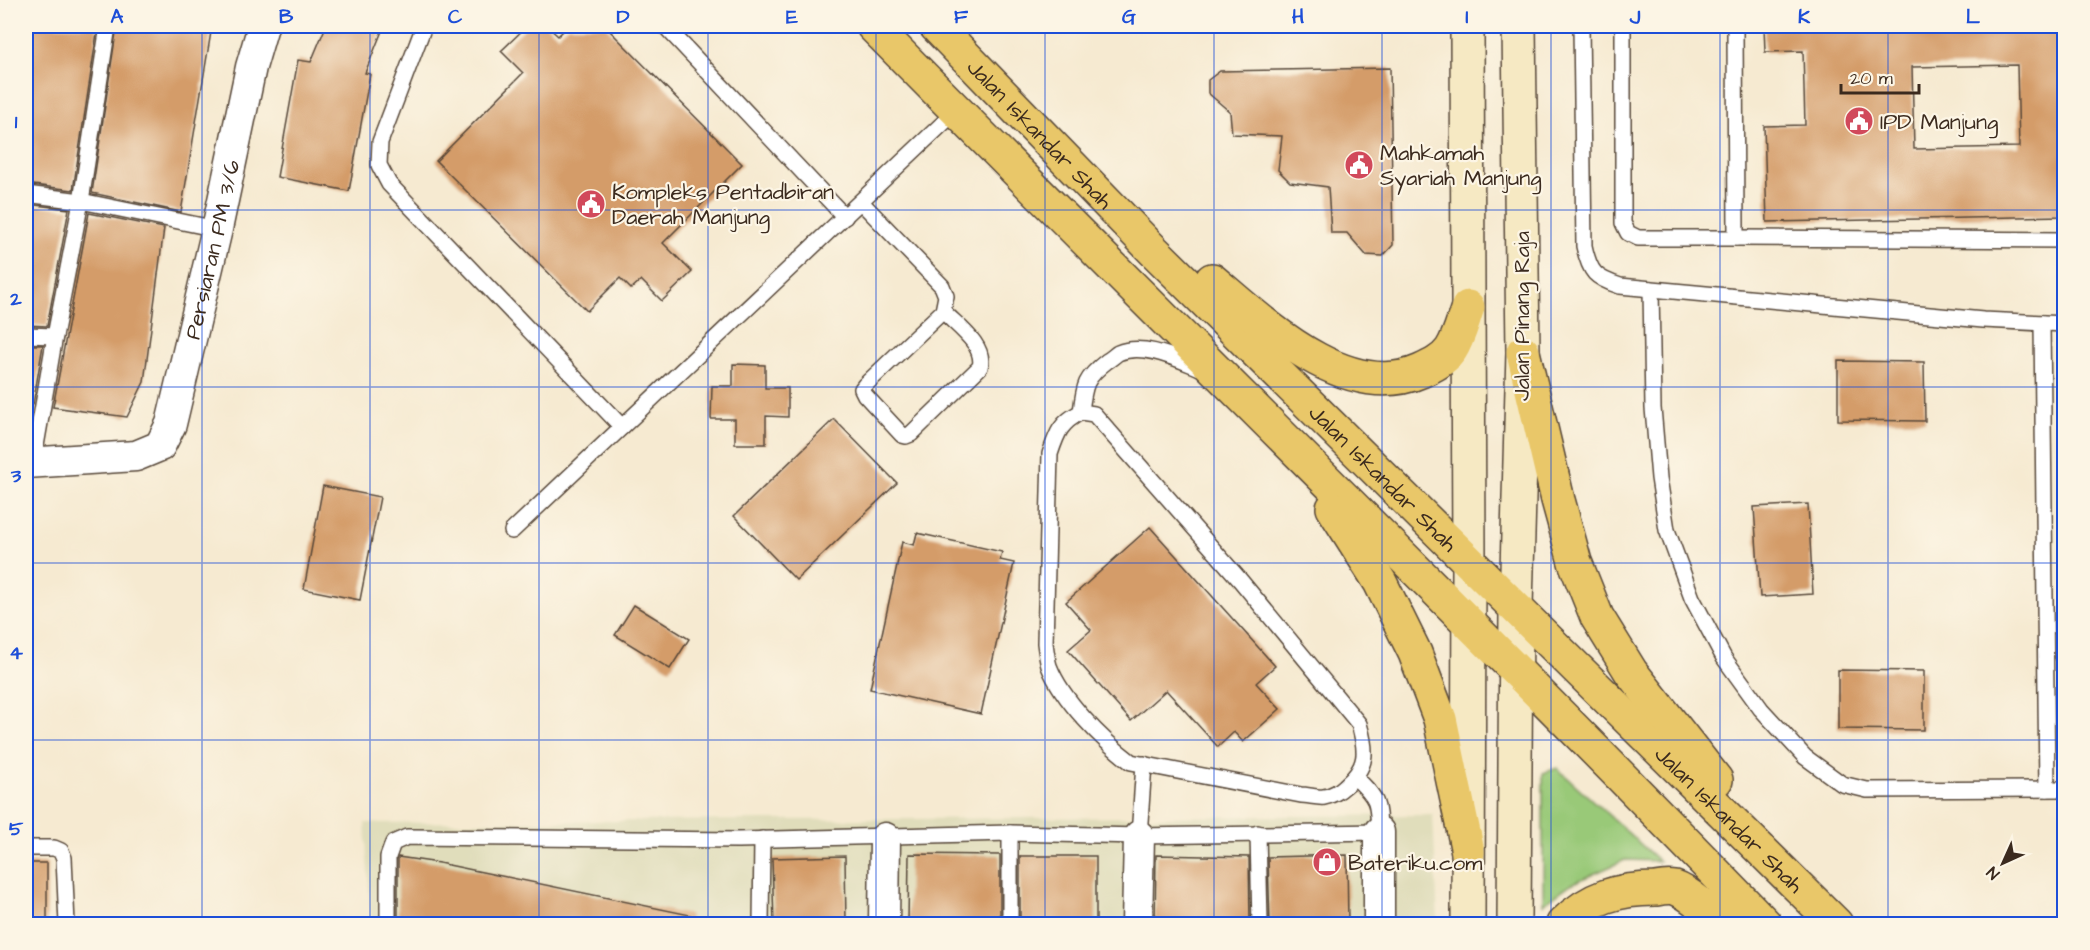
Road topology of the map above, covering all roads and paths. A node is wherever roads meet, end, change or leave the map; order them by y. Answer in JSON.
{"nodes":[{"id":1,"x":108,"y":26,"type":"edge"},
{"id":2,"x":263,"y":26,"type":"edge"},
{"id":3,"x":424,"y":26,"type":"edge"},
{"id":4,"x":665,"y":26,"type":"edge"},
{"id":5,"x":873,"y":26,"type":"edge"},
{"id":6,"x":936,"y":26,"type":"edge"},
{"id":7,"x":1467,"y":26,"type":"edge"},
{"id":8,"x":1519,"y":26,"type":"edge"},
{"id":9,"x":1581,"y":26,"type":"edge"},
{"id":10,"x":1623,"y":26,"type":"edge"},
{"id":11,"x":1735,"y":26,"type":"edge"},
{"id":12,"x":957,"y":110,"type":"junction"},
{"id":13,"x":1032,"y":124,"type":"junction"},
{"id":14,"x":26,"y":194,"type":"edge"},
{"id":15,"x":81,"y":201,"type":"junction"},
{"id":16,"x":861,"y":201,"type":"junction"},
{"id":17,"x":845,"y":217,"type":"junction"},
{"id":18,"x":217,"y":229,"type":"junction"},
{"id":19,"x":1736,"y":238,"type":"junction"},
{"id":20,"x":2064,"y":240,"type":"edge"},
{"id":21,"x":1651,"y":289,"type":"junction"},
{"id":22,"x":1468,"y":307,"type":"junction"},
{"id":23,"x":943,"y":311,"type":"junction"},
{"id":24,"x":2042,"y":323,"type":"junction"},
{"id":25,"x":2064,"y":324,"type":"edge"},
{"id":26,"x":26,"y":335,"type":"edge"},
{"id":27,"x":55,"y":336,"type":"junction"},
{"id":28,"x":1523,"y":352,"type":"junction"},
{"id":29,"x":1220,"y":375,"type":"junction"},
{"id":30,"x":1081,"y":412,"type":"junction"},
{"id":31,"x":622,"y":427,"type":"junction"},
{"id":32,"x":1287,"y":443,"type":"junction"},
{"id":33,"x":29,"y":463,"type":"edge"},
{"id":34,"x":512,"y":531,"type":"dead end"},
{"id":35,"x":1469,"y":562,"type":"junction"},
{"id":36,"x":1516,"y":607,"type":"junction"},
{"id":37,"x":1468,"y":624,"type":"junction"},
{"id":38,"x":1516,"y":672,"type":"junction"},
{"id":39,"x":1144,"y":764,"type":"junction"},
{"id":40,"x":1356,"y":778,"type":"junction"},
{"id":41,"x":2047,"y":789,"type":"junction"},
{"id":42,"x":2064,"y":789,"type":"edge"},
{"id":43,"x":1379,"y":832,"type":"junction"},
{"id":44,"x":1010,"y":833,"type":"junction"},
{"id":45,"x":1258,"y":833,"type":"junction"},
{"id":46,"x":1139,"y":836,"type":"junction"},
{"id":47,"x":885,"y":838,"type":"junction"},
{"id":48,"x":762,"y":839,"type":"junction"},
{"id":49,"x":26,"y":848,"type":"edge"},
{"id":50,"x":1468,"y":852,"type":"junction"},
{"id":51,"x":1805,"y":892,"type":"junction"},
{"id":52,"x":67,"y":924,"type":"edge"},
{"id":53,"x":388,"y":924,"type":"edge"},
{"id":54,"x":761,"y":924,"type":"edge"},
{"id":55,"x":884,"y":924,"type":"edge"},
{"id":56,"x":1010,"y":924,"type":"edge"},
{"id":57,"x":1137,"y":924,"type":"edge"},
{"id":58,"x":1260,"y":924,"type":"edge"},
{"id":59,"x":1379,"y":924,"type":"edge"},
{"id":60,"x":1468,"y":924,"type":"edge"},
{"id":61,"x":1514,"y":924,"type":"edge"},
{"id":62,"x":1563,"y":924,"type":"edge"},
{"id":63,"x":1723,"y":924,"type":"edge"},
{"id":64,"x":1766,"y":924,"type":"edge"},
{"id":65,"x":1836,"y":924,"type":"edge"}],
"edges":[{"from":1,"to":15,"type":"lane"},
{"from":2,"to":18,"type":"street","name":"Persiaran PM 3/6"},
{"from":3,"to":31,"type":"lane"},
{"from":4,"to":17,"type":"lane"},
{"from":5,"to":12,"type":"main road","name":"Jalan Iskandar Shah"},
{"from":6,"to":13,"type":"main road","name":"Jalan Iskandar Shah"},
{"from":7,"to":22,"type":"main road"},
{"from":8,"to":28,"type":"main road","name":"Jalan Pinang Raja"},
{"from":9,"to":21,"type":"lane"},
{"from":10,"to":19,"type":"lane"},
{"from":11,"to":19,"type":"lane"},
{"from":12,"to":16,"type":"lane"},
{"from":12,"to":29,"type":"main road","name":"Jalan Iskandar Shah"},
{"from":13,"to":22,"type":"main road"},
{"from":13,"to":35,"type":"main road","name":"Jalan Iskandar Shah"},
{"from":14,"to":15,"type":"lane"},
{"from":15,"to":18,"type":"lane"},
{"from":15,"to":27,"type":"lane"},
{"from":16,"to":17,"type":"lane"},
{"from":16,"to":23,"type":"lane"},
{"from":17,"to":31,"type":"lane"},
{"from":18,"to":33,"type":"street","name":"Persiaran PM 3/6"},
{"from":19,"to":20,"type":"lane"},
{"from":21,"to":24,"type":"lane"},
{"from":21,"to":41,"type":"lane"},
{"from":22,"to":35,"type":"main road"},
{"from":23,"to":23,"type":"lane"},
{"from":24,"to":25,"type":"lane"},
{"from":24,"to":41,"type":"lane"},
{"from":26,"to":27,"type":"lane"},
{"from":27,"to":33,"type":"lane"},
{"from":28,"to":36,"type":"main road","name":"Jalan Pinang Raja"},
{"from":28,"to":51,"type":"main road"},
{"from":29,"to":30,"type":"lane"},
{"from":29,"to":32,"type":"main road","name":"Jalan Iskandar Shah"},
{"from":30,"to":39,"type":"lane"},
{"from":30,"to":40,"type":"lane"},
{"from":31,"to":34,"type":"lane"},
{"from":32,"to":37,"type":"main road","name":"Jalan Iskandar Shah"},
{"from":32,"to":50,"type":"main road"},
{"from":35,"to":36,"type":"main road","name":"Jalan Iskandar Shah"},
{"from":35,"to":37,"type":"main road"},
{"from":36,"to":38,"type":"main road","name":"Jalan Pinang Raja"},
{"from":36,"to":51,"type":"main road","name":"Jalan Iskandar Shah"},
{"from":37,"to":38,"type":"main road","name":"Jalan Iskandar Shah"},
{"from":37,"to":50,"type":"main road"},
{"from":38,"to":61,"type":"main road","name":"Jalan Pinang Raja"},
{"from":38,"to":64,"type":"main road","name":"Jalan Iskandar Shah"},
{"from":39,"to":40,"type":"lane"},
{"from":39,"to":46,"type":"lane"},
{"from":40,"to":43,"type":"lane"},
{"from":41,"to":42,"type":"lane"},
{"from":43,"to":45,"type":"lane"},
{"from":43,"to":59,"type":"street"},
{"from":44,"to":46,"type":"lane"},
{"from":44,"to":47,"type":"lane"},
{"from":44,"to":56,"type":"lane"},
{"from":45,"to":46,"type":"lane"},
{"from":45,"to":58,"type":"lane"},
{"from":46,"to":57,"type":"street"},
{"from":47,"to":48,"type":"lane"},
{"from":47,"to":55,"type":"street"},
{"from":48,"to":53,"type":"lane"},
{"from":48,"to":54,"type":"lane"},
{"from":49,"to":52,"type":"lane"},
{"from":50,"to":60,"type":"main road"},
{"from":51,"to":65,"type":"main road","name":"Jalan Iskandar Shah"},
{"from":62,"to":63,"type":"main road"}]}
